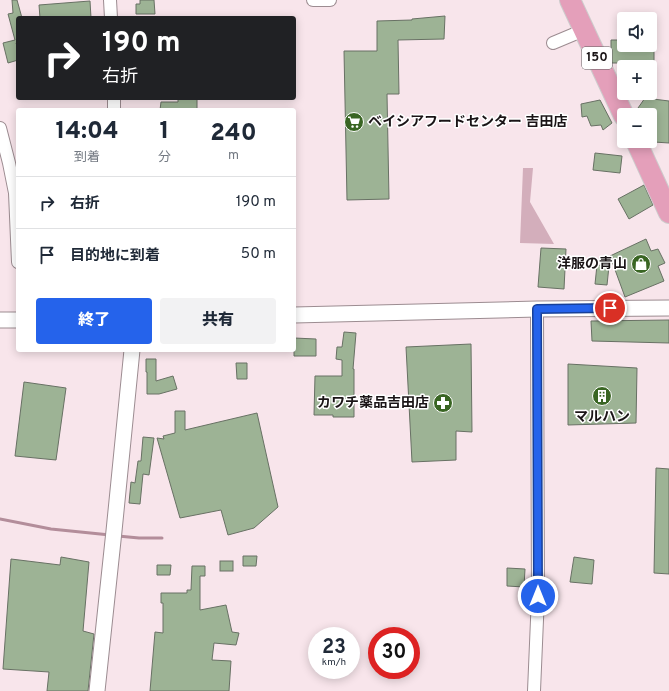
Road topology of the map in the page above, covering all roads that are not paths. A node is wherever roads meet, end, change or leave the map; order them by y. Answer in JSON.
{"nodes":[{"id":1,"x":110,"y":0,"type":"edge"},
{"id":2,"x":313,"y":0,"type":"edge"},
{"id":3,"x":330,"y":0,"type":"edge"},
{"id":4,"x":570,"y":0,"type":"edge"},
{"id":5,"x":111,"y":16,"type":"edge"},
{"id":6,"x":584,"y":30,"type":"junction"},
{"id":7,"x":553,"y":43,"type":"dead end"},
{"id":8,"x":620,"y":108,"type":"edge"},
{"id":9,"x":0,"y":128,"type":"edge"},
{"id":10,"x":639,"y":148,"type":"edge"},
{"id":11,"x":669,"y":213,"type":"edge"},
{"id":12,"x":16,"y":216,"type":"edge"},
{"id":13,"x":669,"y":308,"type":"edge"},
{"id":14,"x":537,"y":309,"type":"junction"},
{"id":15,"x":296,"y":315,"type":"edge"},
{"id":16,"x":0,"y":320,"type":"edge"},
{"id":17,"x":16,"y":320,"type":"edge"},
{"id":18,"x":132,"y":352,"type":"edge"},
{"id":19,"x":97,"y":691,"type":"edge"},
{"id":20,"x":534,"y":691,"type":"edge"}],
"edges":[{"from":1,"to":5,"type":"street"},
{"from":2,"to":3,"type":"street"},
{"from":4,"to":6,"type":"highway","number":"150"},
{"from":6,"to":7,"type":"street"},
{"from":6,"to":8,"type":"highway","number":"150"},
{"from":9,"to":12,"type":"street"},
{"from":10,"to":11,"type":"highway"},
{"from":13,"to":14,"type":"street"},
{"from":14,"to":15,"type":"street"},
{"from":14,"to":20,"type":"street"},
{"from":16,"to":17,"type":"street"},
{"from":18,"to":19,"type":"street"}]}
